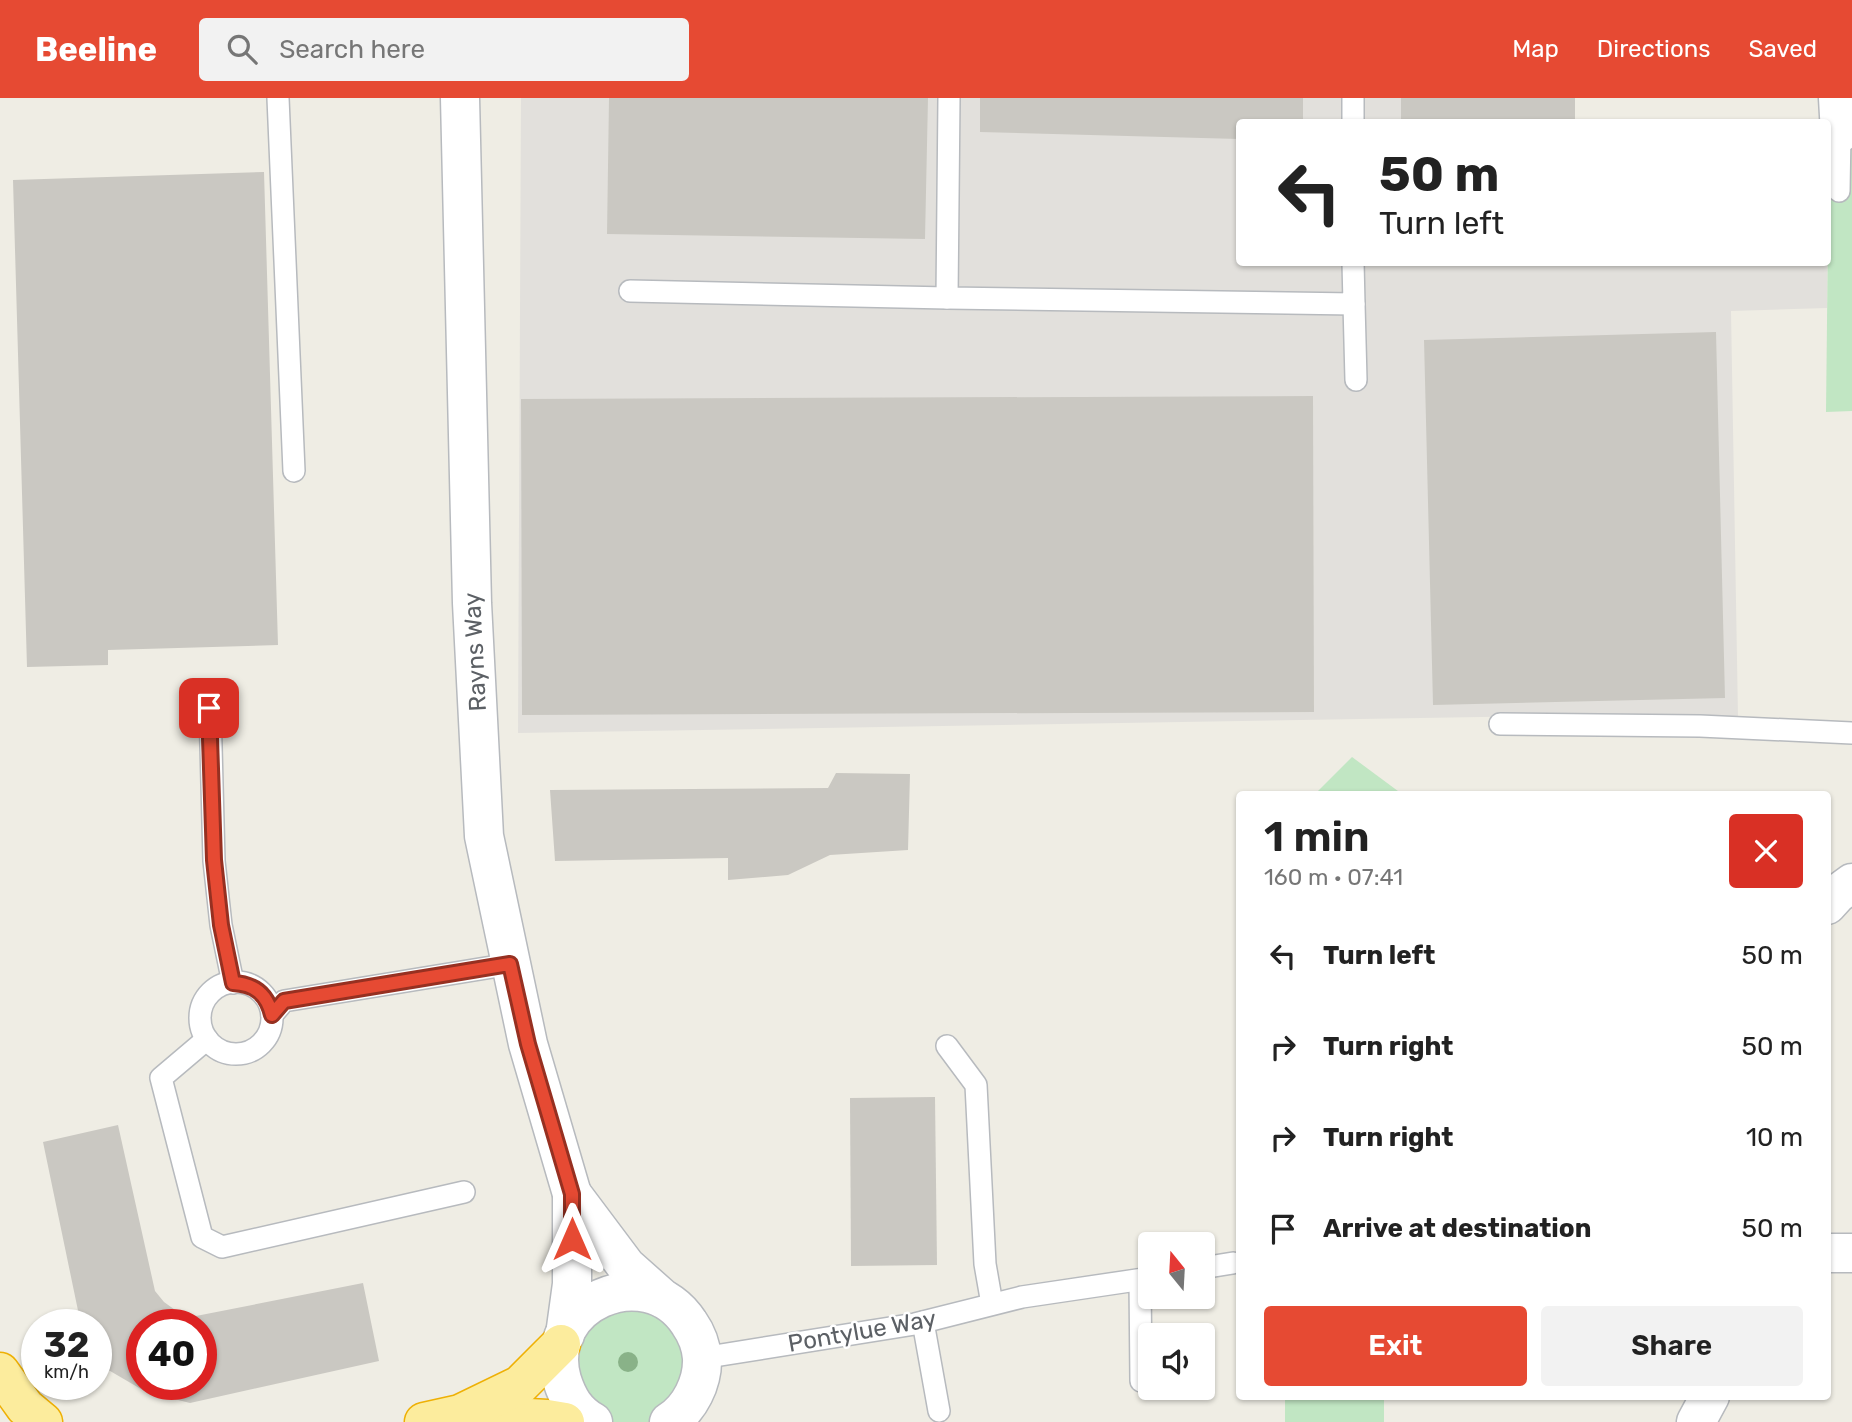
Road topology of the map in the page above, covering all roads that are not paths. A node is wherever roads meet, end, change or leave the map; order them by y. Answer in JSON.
{"nodes":[{"id":1,"x":278,"y":98,"type":"edge"},
{"id":2,"x":460,"y":98,"type":"edge"},
{"id":3,"x":949,"y":98,"type":"edge"},
{"id":4,"x":1353,"y":98,"type":"edge"},
{"id":5,"x":1839,"y":116,"type":"edge"},
{"id":6,"x":1353,"y":119,"type":"edge"},
{"id":7,"x":1839,"y":191,"type":"dead end"},
{"id":8,"x":1353,"y":266,"type":"edge"},
{"id":9,"x":630,"y":290,"type":"dead end"},
{"id":10,"x":947,"y":298,"type":"junction"},
{"id":11,"x":1354,"y":304,"type":"junction"},
{"id":12,"x":1356,"y":380,"type":"dead end"},
{"id":13,"x":294,"y":471,"type":"dead end"},
{"id":14,"x":209,"y":708,"type":"dead end"},
{"id":15,"x":1500,"y":724,"type":"dead end"},
{"id":16,"x":1852,"y":733,"type":"edge"},
{"id":17,"x":1852,"y":883,"type":"edge"},
{"id":18,"x":1831,"y":901,"type":"edge"},
{"id":19,"x":510,"y":964,"type":"junction"},
{"id":20,"x":233,"y":983,"type":"junction"},
{"id":21,"x":272,"y":1015,"type":"junction"},
{"id":22,"x":207,"y":1039,"type":"junction"},
{"id":23,"x":947,"y":1046,"type":"dead end"},
{"id":24,"x":464,"y":1192,"type":"dead end"},
{"id":25,"x":572,"y":1194,"type":"junction"},
{"id":26,"x":1831,"y":1253,"type":"edge"},
{"id":27,"x":1852,"y":1253,"type":"edge"},
{"id":28,"x":1233,"y":1263,"type":"dead end"},
{"id":29,"x":1215,"y":1266,"type":"edge"},
{"id":30,"x":1138,"y":1280,"type":"edge"},
{"id":31,"x":662,"y":1298,"type":"junction"},
{"id":32,"x":992,"y":1304,"type":"junction"},
{"id":33,"x":923,"y":1322,"type":"junction"},
{"id":34,"x":563,"y":1339,"type":"junction"},
{"id":35,"x":702,"y":1358,"type":"junction"},
{"id":36,"x":0,"y":1373,"type":"edge"},
{"id":37,"x":1708,"y":1400,"type":"edge"},
{"id":38,"x":939,"y":1411,"type":"dead end"},
{"id":39,"x":442,"y":1418,"type":"edge"},
{"id":40,"x":43,"y":1422,"type":"edge"},
{"id":41,"x":565,"y":1422,"type":"edge"},
{"id":42,"x":593,"y":1422,"type":"edge"},
{"id":43,"x":669,"y":1422,"type":"edge"},
{"id":44,"x":1696,"y":1422,"type":"edge"}],
"edges":[{"from":1,"to":13,"type":"lane"},
{"from":2,"to":19,"type":"street","name":"Rayns Way"},
{"from":3,"to":10,"type":"lane"},
{"from":4,"to":6,"type":"lane"},
{"from":5,"to":7,"type":"lane"},
{"from":8,"to":11,"type":"lane"},
{"from":9,"to":10,"type":"lane"},
{"from":10,"to":11,"type":"lane"},
{"from":11,"to":12,"type":"lane"},
{"from":14,"to":20,"type":"lane"},
{"from":15,"to":16,"type":"lane"},
{"from":17,"to":18,"type":"street"},
{"from":19,"to":21,"type":"lane"},
{"from":19,"to":25,"type":"street","name":"Rayns Way"},
{"from":20,"to":21,"type":"lane"},
{"from":20,"to":22,"type":"lane"},
{"from":21,"to":22,"type":"lane"},
{"from":22,"to":24,"type":"lane"},
{"from":23,"to":32,"type":"lane"},
{"from":25,"to":31,"type":"street","name":"Rayns Way"},
{"from":25,"to":34,"type":"street","name":"Rayns Way"},
{"from":26,"to":27,"type":"street"},
{"from":28,"to":29,"type":"lane"},
{"from":30,"to":32,"type":"lane","name":"Pontylue Way"},
{"from":31,"to":34,"type":"street"},
{"from":31,"to":35,"type":"street","name":"Rayns Way"},
{"from":32,"to":33,"type":"lane","name":"Pontylue Way"},
{"from":33,"to":35,"type":"lane","name":"Pontylue Way"},
{"from":33,"to":38,"type":"lane"},
{"from":34,"to":39,"type":"highway"},
{"from":34,"to":42,"type":"street","name":"Rayns Way"},
{"from":35,"to":43,"type":"street"},
{"from":36,"to":40,"type":"highway"},
{"from":37,"to":44,"type":"street"},
{"from":39,"to":41,"type":"highway"}]}
